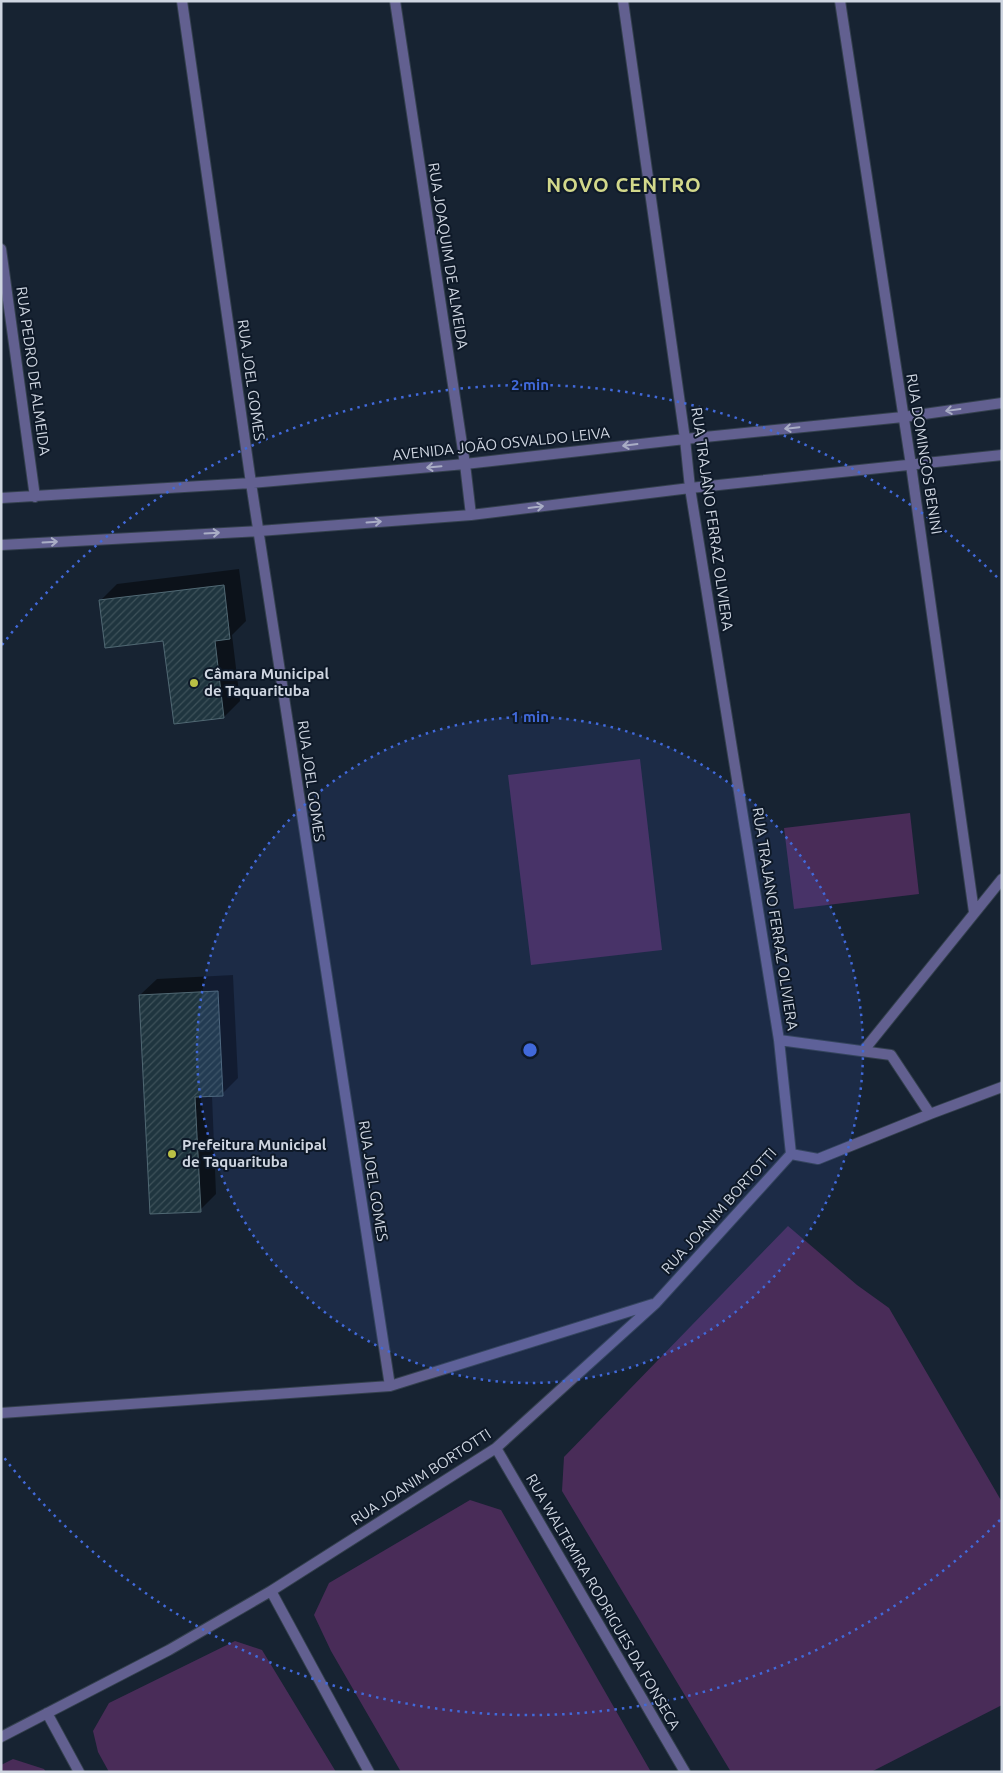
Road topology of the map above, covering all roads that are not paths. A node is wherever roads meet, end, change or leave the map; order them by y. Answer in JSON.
{"nodes":[{"id":1,"x":182,"y":1,"type":"edge"},
{"id":2,"x":395,"y":1,"type":"edge"},
{"id":3,"x":623,"y":1,"type":"edge"},
{"id":4,"x":840,"y":1,"type":"edge"},
{"id":5,"x":1,"y":250,"type":"edge"},
{"id":6,"x":1002,"y":403,"type":"edge"},
{"id":7,"x":903,"y":417,"type":"junction"},
{"id":8,"x":685,"y":439,"type":"junction"},
{"id":9,"x":1002,"y":454,"type":"edge"},
{"id":10,"x":465,"y":464,"type":"junction"},
{"id":11,"x":911,"y":465,"type":"junction"},
{"id":12,"x":251,"y":483,"type":"junction"},
{"id":13,"x":690,"y":488,"type":"junction"},
{"id":14,"x":1,"y":498,"type":"edge"},
{"id":15,"x":35,"y":498,"type":"junction"},
{"id":16,"x":471,"y":515,"type":"junction"},
{"id":17,"x":259,"y":531,"type":"junction"},
{"id":18,"x":1,"y":545,"type":"edge"},
{"id":19,"x":1002,"y":879,"type":"edge"},
{"id":20,"x":974,"y":912,"type":"junction"},
{"id":21,"x":779,"y":1040,"type":"junction"},
{"id":22,"x":864,"y":1050,"type":"junction"},
{"id":23,"x":1002,"y":1087,"type":"edge"},
{"id":24,"x":930,"y":1114,"type":"junction"},
{"id":25,"x":791,"y":1154,"type":"junction"},
{"id":26,"x":656,"y":1303,"type":"junction"},
{"id":27,"x":390,"y":1386,"type":"junction"},
{"id":28,"x":1,"y":1412,"type":"edge"},
{"id":29,"x":496,"y":1448,"type":"junction"},
{"id":30,"x":271,"y":1591,"type":"junction"},
{"id":31,"x":48,"y":1713,"type":"junction"},
{"id":32,"x":1,"y":1738,"type":"edge"},
{"id":33,"x":79,"y":1772,"type":"edge"},
{"id":34,"x":369,"y":1772,"type":"edge"},
{"id":35,"x":684,"y":1772,"type":"edge"}],
"edges":[{"from":1,"to":12,"type":"street","name":"RUA JOEL GOMES"},
{"from":2,"to":10,"type":"street","name":"RUA JOAQUIM DE ALMEIDA"},
{"from":3,"to":8,"type":"street","name":"RUA TRAJANO FERRAZ OLIVIERA"},
{"from":4,"to":7,"type":"street","name":"RUA DOMINGOS BENINI"},
{"from":5,"to":15,"type":"street","name":"RUA PEDRO DE ALMEIDA"},
{"from":6,"to":7,"type":"street","name":"AVENIDA JOÃO OSVALDO LEIVA","one_way":true},
{"from":7,"to":8,"type":"street","name":"AVENIDA JOÃO OSVALDO LEIVA","one_way":true},
{"from":7,"to":11,"type":"street","name":"RUA DOMINGOS BENINI"},
{"from":8,"to":10,"type":"street","name":"AVENIDA JOÃO OSVALDO LEIVA","one_way":true},
{"from":8,"to":13,"type":"street","name":"RUA TRAJANO FERRAZ OLIVIERA"},
{"from":9,"to":11,"type":"street"},
{"from":10,"to":12,"type":"street","name":"AVENIDA JOÃO OSVALDO LEIVA","one_way":true},
{"from":10,"to":16,"type":"street","name":"RUA JOAQUIM DE ALMEIDA"},
{"from":11,"to":13,"type":"street"},
{"from":11,"to":20,"type":"street","name":"RUA DOMINGOS BENINI"},
{"from":12,"to":15,"type":"street","name":"AVENIDA JOÃO OSVALDO LEIVA"},
{"from":12,"to":17,"type":"street","name":"RUA JOEL GOMES"},
{"from":16,"to":13,"type":"street","one_way":true},
{"from":13,"to":21,"type":"street","name":"RUA TRAJANO FERRAZ OLIVIERA"},
{"from":14,"to":15,"type":"street","name":"AVENIDA JOÃO OSVALDO LEIVA"},
{"from":17,"to":16,"type":"street","one_way":true},
{"from":18,"to":17,"type":"street","one_way":true},
{"from":17,"to":27,"type":"street","name":"RUA JOEL GOMES"},
{"from":19,"to":20,"type":"street"},
{"from":20,"to":22,"type":"street"},
{"from":21,"to":22,"type":"street"},
{"from":21,"to":25,"type":"street","name":"RUA TRAJANO FERRAZ OLIVIERA"},
{"from":22,"to":24,"type":"street"},
{"from":23,"to":24,"type":"street"},
{"from":24,"to":25,"type":"street"},
{"from":25,"to":26,"type":"street","name":"RUA JOANIM BORTOTTI"},
{"from":26,"to":27,"type":"street"},
{"from":26,"to":29,"type":"street","name":"RUA JOANIM BORTOTTI"},
{"from":27,"to":28,"type":"street"},
{"from":29,"to":30,"type":"street","name":"RUA JOANIM BORTOTTI"},
{"from":29,"to":35,"type":"street","name":"RUA WALTEMIRA RODRIGUES DA FONSECA"},
{"from":30,"to":31,"type":"street","name":"RUA JOANIM BORTOTTI"},
{"from":30,"to":34,"type":"street"},
{"from":31,"to":32,"type":"street","name":"RUA JOANIM BORTOTTI"},
{"from":31,"to":33,"type":"street"}]}
